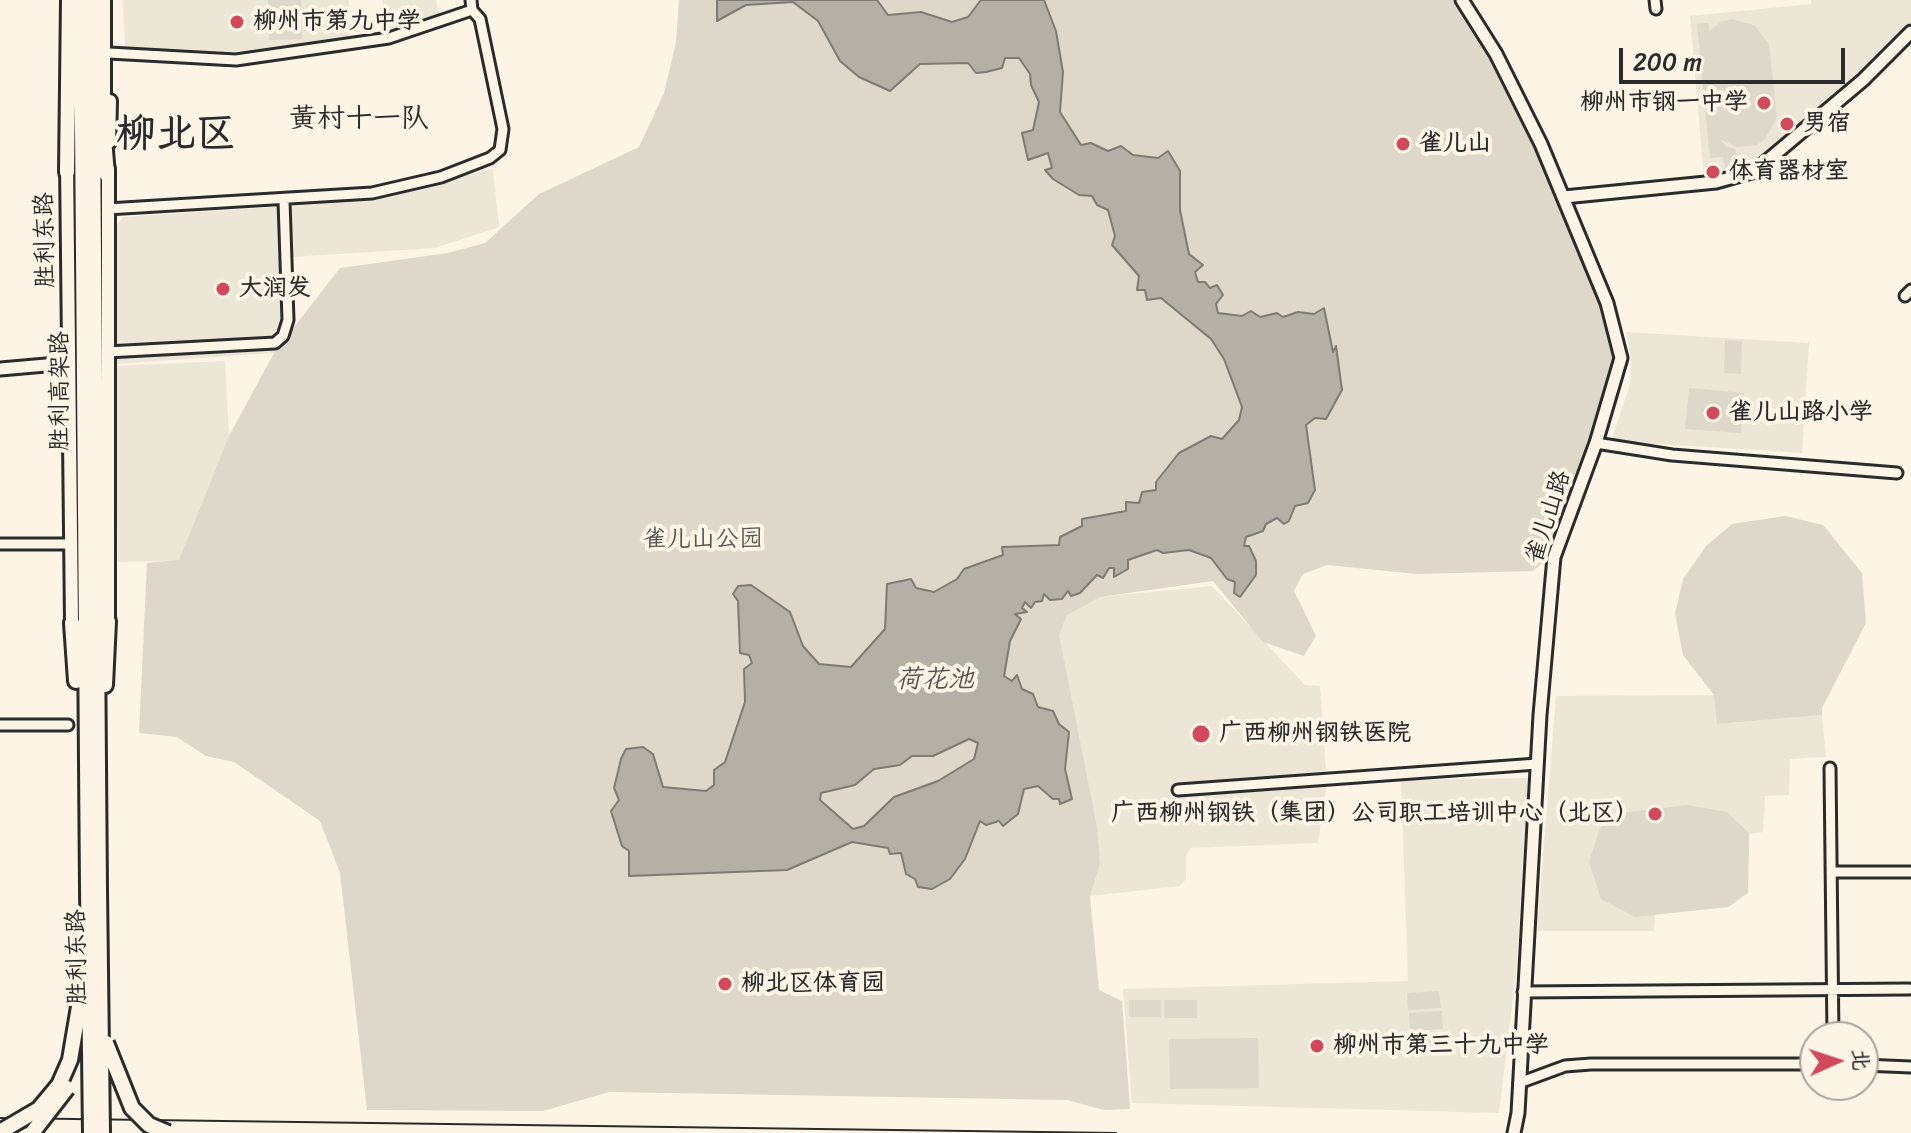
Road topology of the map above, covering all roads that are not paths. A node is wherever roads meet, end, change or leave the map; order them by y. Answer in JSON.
{"nodes":[{"id":1,"x":67,"y":0,"type":"edge"},
{"id":2,"x":81,"y":0,"type":"edge"},
{"id":3,"x":92,"y":0,"type":"edge"},
{"id":4,"x":103,"y":0,"type":"edge"},
{"id":5,"x":109,"y":0,"type":"edge"},
{"id":6,"x":1462,"y":0,"type":"edge"},
{"id":7,"x":472,"y":5,"type":"edge"},
{"id":8,"x":1911,"y":32,"type":"edge"},
{"id":9,"x":109,"y":53,"type":"junction"},
{"id":10,"x":67,"y":172,"type":"junction"},
{"id":11,"x":107,"y":175,"type":"junction"},
{"id":12,"x":1564,"y":197,"type":"junction"},
{"id":13,"x":284,"y":201,"type":"junction"},
{"id":14,"x":107,"y":209,"type":"junction"},
{"id":15,"x":107,"y":352,"type":"junction"},
{"id":16,"x":69,"y":363,"type":"junction"},
{"id":17,"x":0,"y":369,"type":"edge"},
{"id":18,"x":1596,"y":443,"type":"junction"},
{"id":19,"x":1897,"y":473,"type":"dead end"},
{"id":20,"x":0,"y":544,"type":"edge"},
{"id":21,"x":71,"y":544,"type":"junction"},
{"id":22,"x":108,"y":621,"type":"joint"},
{"id":23,"x":72,"y":623,"type":"joint"},
{"id":24,"x":72,"y":723,"type":"junction"},
{"id":25,"x":0,"y":725,"type":"edge"},
{"id":26,"x":1537,"y":764,"type":"junction"},
{"id":27,"x":1830,"y":768,"type":"dead end"},
{"id":28,"x":91,"y":781,"type":"junction"},
{"id":29,"x":1178,"y":790,"type":"dead end"},
{"id":30,"x":1831,"y":872,"type":"junction"},
{"id":31,"x":1911,"y":872,"type":"edge"},
{"id":32,"x":93,"y":889,"type":"junction"},
{"id":33,"x":88,"y":923,"type":"junction"},
{"id":34,"x":84,"y":974,"type":"junction"},
{"id":35,"x":1909,"y":989,"type":"dead end"},
{"id":36,"x":1833,"y":990,"type":"junction"},
{"id":37,"x":1523,"y":992,"type":"junction"},
{"id":38,"x":1833,"y":1021,"type":"edge"},
{"id":39,"x":102,"y":1030,"type":"junction"},
{"id":40,"x":1799,"y":1064,"type":"edge"},
{"id":41,"x":1879,"y":1066,"type":"edge"},
{"id":42,"x":1911,"y":1067,"type":"edge"},
{"id":43,"x":1519,"y":1083,"type":"junction"},
{"id":44,"x":0,"y":1132,"type":"edge"},
{"id":45,"x":32,"y":1133,"type":"edge"},
{"id":46,"x":91,"y":1133,"type":"edge"},
{"id":47,"x":102,"y":1133,"type":"edge"},
{"id":48,"x":168,"y":1133,"type":"edge"},
{"id":49,"x":1514,"y":1133,"type":"edge"}],
"edges":[{"from":1,"to":10,"type":"main road"},
{"from":1,"to":10,"type":"main road","name":"胜利东路"},
{"from":2,"to":28,"type":"main road","name":"胜利高架路"},
{"from":3,"to":28,"type":"main road","name":"胜利高架路"},
{"from":4,"to":11,"type":"main road"},
{"from":5,"to":9,"type":"main road"},
{"from":6,"to":12,"type":"street","name":"雀儿山路"},
{"from":7,"to":9,"type":"street"},
{"from":7,"to":13,"type":"street"},
{"from":8,"to":12,"type":"street"},
{"from":9,"to":11,"type":"main road"},
{"from":10,"to":16,"type":"main road","name":"胜利东路"},
{"from":11,"to":14,"type":"main road"},
{"from":12,"to":18,"type":"street","name":"雀儿山路"},
{"from":13,"to":14,"type":"street"},
{"from":13,"to":15,"type":"street"},
{"from":14,"to":15,"type":"main road"},
{"from":15,"to":22,"type":"main road"},
{"from":16,"to":17,"type":"street"},
{"from":16,"to":21,"type":"main road","name":"胜利东路"},
{"from":18,"to":19,"type":"street"},
{"from":18,"to":26,"type":"street","name":"雀儿山路"},
{"from":20,"to":21,"type":"street"},
{"from":21,"to":23,"type":"main road","name":"胜利东路"},
{"from":22,"to":32,"type":"main road"},
{"from":23,"to":24,"type":"main road"},
{"from":24,"to":25,"type":"street"},
{"from":24,"to":32,"type":"main road"},
{"from":26,"to":29,"type":"street"},
{"from":26,"to":37,"type":"street","name":"雀儿山路"},
{"from":27,"to":30,"type":"street"},
{"from":28,"to":32,"type":"main road","name":"胜利东路"},
{"from":30,"to":31,"type":"street"},
{"from":30,"to":36,"type":"street"},
{"from":32,"to":33,"type":"main road","name":"胜利东路","bridge":true},
{"from":32,"to":39,"type":"main road","name":"胜利东路","bridge":true},
{"from":33,"to":34,"type":"main road","bridge":true},
{"from":33,"to":46,"type":"main road","name":"胜利东路","bridge":true},
{"from":34,"to":44,"type":"main road","bridge":true},
{"from":34,"to":45,"type":"main road","bridge":true},
{"from":35,"to":36,"type":"street"},
{"from":36,"to":37,"type":"street"},
{"from":36,"to":38,"type":"street"},
{"from":37,"to":43,"type":"street","name":"雀儿山路"},
{"from":39,"to":47,"type":"main road","name":"胜利东路","bridge":true},
{"from":39,"to":48,"type":"main road","bridge":true},
{"from":40,"to":43,"type":"street"},
{"from":41,"to":42,"type":"street"},
{"from":43,"to":49,"type":"street","name":"雀儿山路"}]}
